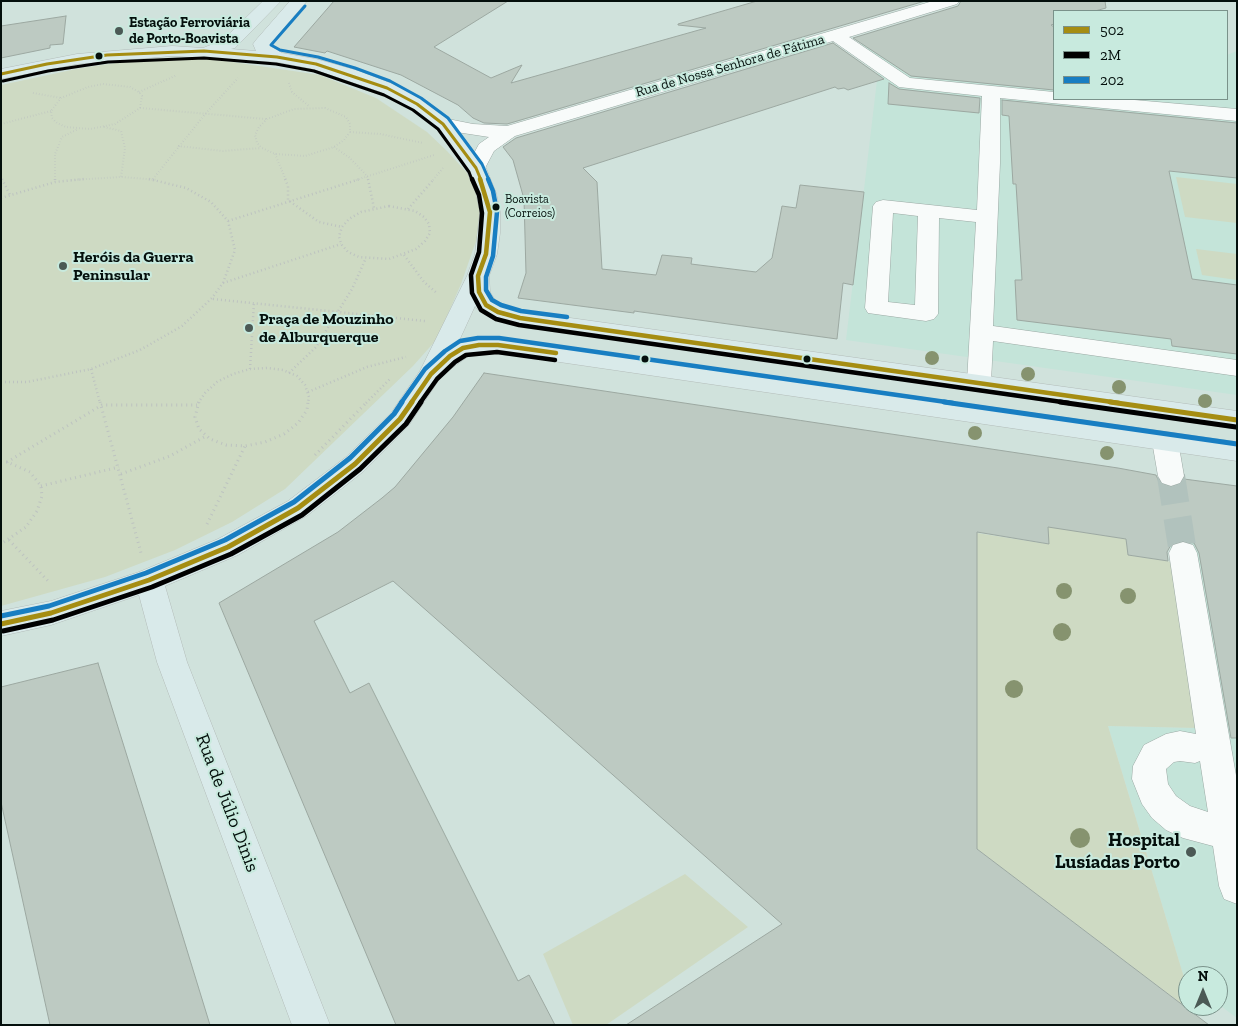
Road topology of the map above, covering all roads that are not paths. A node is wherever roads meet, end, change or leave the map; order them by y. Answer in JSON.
{"nodes":[{"id":1,"x":274,"y":1,"type":"edge"},
{"id":2,"x":299,"y":1,"type":"edge"},
{"id":3,"x":951,"y":1,"type":"edge"},
{"id":4,"x":835,"y":35,"type":"junction"},
{"id":5,"x":204,"y":52,"type":"junction"},
{"id":6,"x":277,"y":57,"type":"junction"},
{"id":7,"x":1,"y":74,"type":"edge"},
{"id":8,"x":991,"y":92,"type":"junction"},
{"id":9,"x":1053,"y":98,"type":"edge"},
{"id":10,"x":1077,"y":100,"type":"edge"},
{"id":11,"x":1237,"y":115,"type":"edge"},
{"id":12,"x":443,"y":124,"type":"junction"},
{"id":13,"x":508,"y":132,"type":"junction"},
{"id":14,"x":476,"y":168,"type":"junction"},
{"id":15,"x":929,"y":211,"type":"junction"},
{"id":16,"x":986,"y":217,"type":"junction"},
{"id":17,"x":478,"y":276,"type":"junction"},
{"id":18,"x":981,"y":332,"type":"junction"},
{"id":19,"x":1237,"y":368,"type":"edge"},
{"id":20,"x":431,"y":374,"type":"junction"},
{"id":21,"x":979,"y":382,"type":"junction"},
{"id":22,"x":1237,"y":420,"type":"edge"},
{"id":23,"x":1165,"y":442,"type":"junction"},
{"id":24,"x":1237,"y":452,"type":"edge"},
{"id":25,"x":1170,"y":476,"type":"tunnel mouth"},
{"id":26,"x":1183,"y":553,"type":"tunnel mouth"},
{"id":27,"x":149,"y":565,"type":"junction"},
{"id":28,"x":1,"y":624,"type":"edge"},
{"id":29,"x":1196,"y":748,"type":"dead end"},
{"id":30,"x":1228,"y":832,"type":"junction"},
{"id":31,"x":1237,"y":886,"type":"edge"},
{"id":32,"x":311,"y":1025,"type":"edge"}],
"edges":[{"from":1,"to":5,"type":"main road"},
{"from":2,"to":6,"type":"main road"},
{"from":3,"to":4,"type":"street","name":"Rua de Nossa Senhora de Fátima"},
{"from":4,"to":8,"type":"street"},
{"from":4,"to":13,"type":"street","name":"Rua de Nossa Senhora de Fátima"},
{"from":5,"to":6,"type":"main road"},
{"from":5,"to":7,"type":"main road"},
{"from":6,"to":12,"type":"main road"},
{"from":8,"to":9,"type":"street"},
{"from":8,"to":16,"type":"street"},
{"from":10,"to":11,"type":"street"},
{"from":12,"to":13,"type":"street","name":"Rua de Nossa Senhora de Fátima"},
{"from":12,"to":14,"type":"main road"},
{"from":13,"to":14,"type":"street","name":"Rua de Nossa Senhora de Fátima"},
{"from":14,"to":17,"type":"main road"},
{"from":15,"to":15,"type":"street"},
{"from":15,"to":16,"type":"street"},
{"from":16,"to":18,"type":"street"},
{"from":17,"to":20,"type":"main road"},
{"from":17,"to":21,"type":"main road"},
{"from":18,"to":19,"type":"street"},
{"from":18,"to":21,"type":"street"},
{"from":20,"to":23,"type":"main road"},
{"from":20,"to":27,"type":"main road"},
{"from":21,"to":22,"type":"main road"},
{"from":23,"to":24,"type":"main road"},
{"from":23,"to":25,"type":"street"},
{"from":26,"to":30,"type":"street"},
{"from":27,"to":28,"type":"main road"},
{"from":27,"to":32,"type":"main road","name":"Rua de Júlio Dinis"},
{"from":29,"to":30,"type":"street"},
{"from":30,"to":31,"type":"street"}]}
